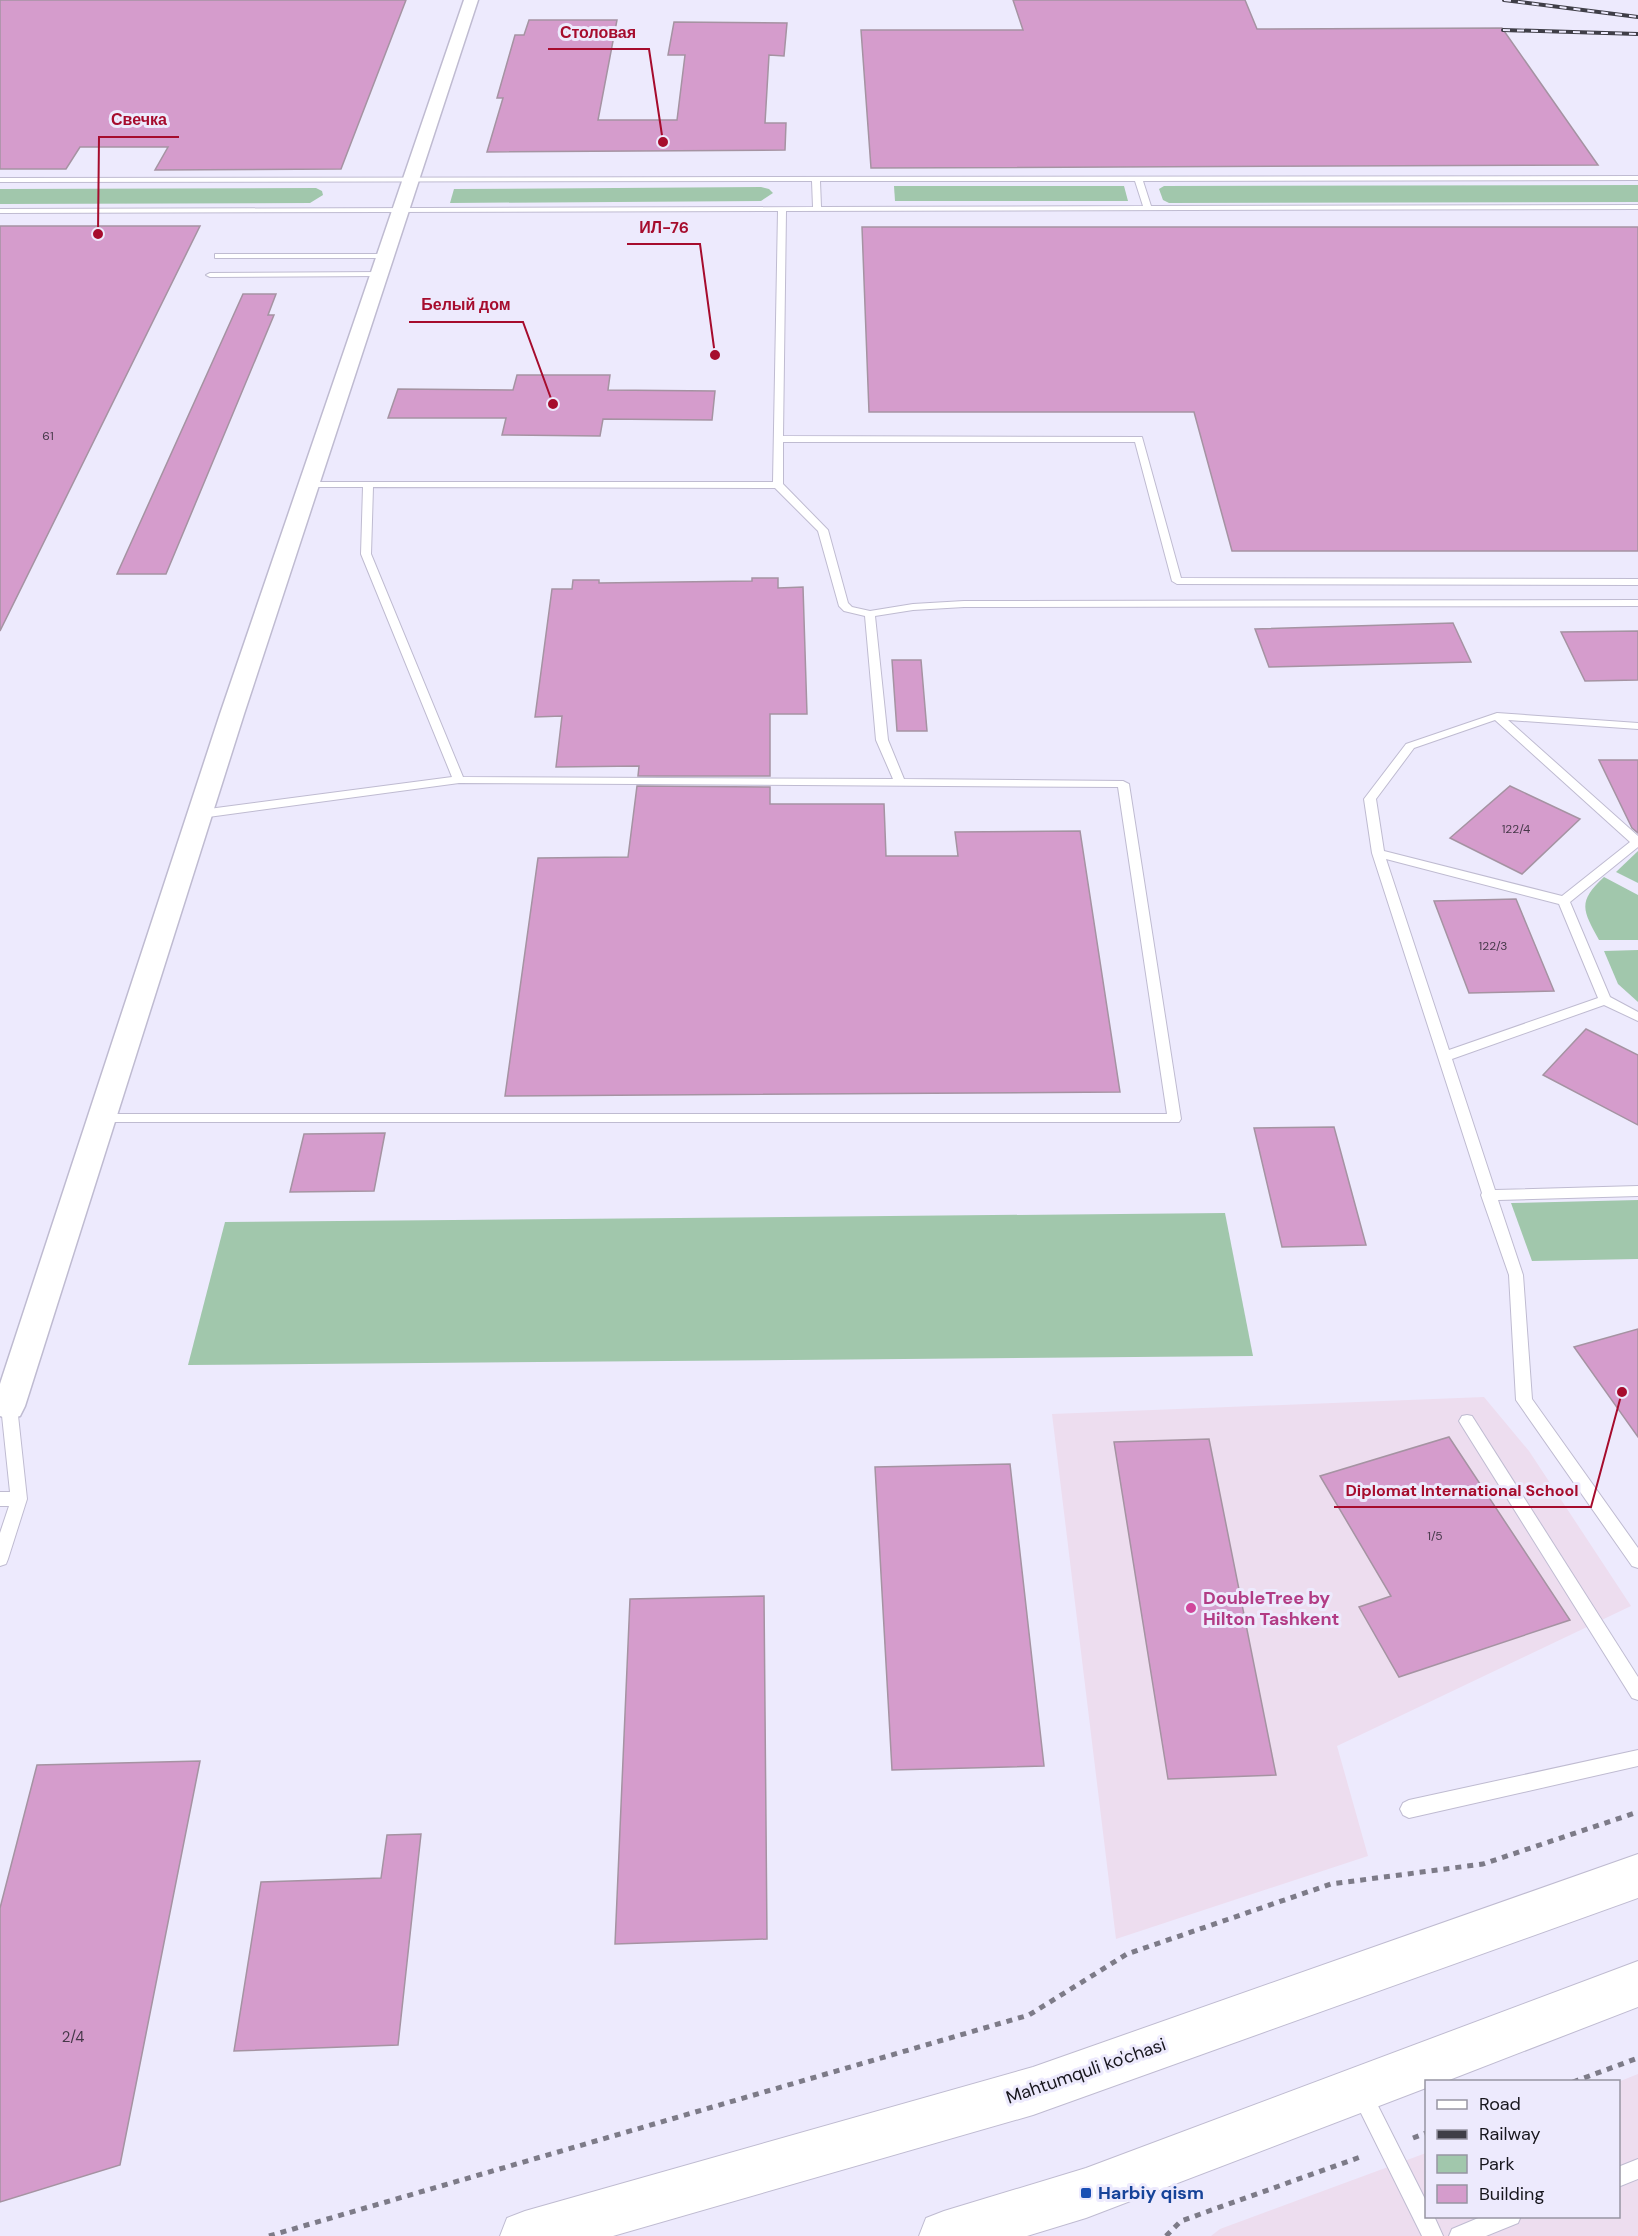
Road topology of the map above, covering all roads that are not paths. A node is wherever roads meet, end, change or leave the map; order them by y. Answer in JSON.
{"nodes":[{"id":1,"x":471,"y":0,"type":"edge"},
{"id":2,"x":1138,"y":178,"type":"junction"},
{"id":3,"x":1638,"y":178,"type":"edge"},
{"id":4,"x":816,"y":179,"type":"junction"},
{"id":5,"x":0,"y":180,"type":"edge"},
{"id":6,"x":411,"y":180,"type":"junction"},
{"id":7,"x":1638,"y":207,"type":"edge"},
{"id":8,"x":782,"y":208,"type":"junction"},
{"id":9,"x":817,"y":208,"type":"junction"},
{"id":10,"x":1148,"y":208,"type":"junction"},
{"id":11,"x":401,"y":209,"type":"junction"},
{"id":12,"x":0,"y":211,"type":"edge"},
{"id":13,"x":218,"y":256,"type":"dead end"},
{"id":14,"x":382,"y":265,"type":"junction"},
{"id":15,"x":210,"y":275,"type":"dead end"},
{"id":16,"x":779,"y":439,"type":"junction"},
{"id":17,"x":309,"y":484,"type":"junction"},
{"id":18,"x":368,"y":484,"type":"junction"},
{"id":19,"x":778,"y":485,"type":"junction"},
{"id":20,"x":1638,"y":582,"type":"edge"},
{"id":21,"x":1638,"y":603,"type":"edge"},
{"id":22,"x":870,"y":614,"type":"junction"},
{"id":23,"x":1497,"y":716,"type":"junction"},
{"id":24,"x":1638,"y":726,"type":"edge"},
{"id":25,"x":459,"y":780,"type":"junction"},
{"id":26,"x":900,"y":783,"type":"junction"},
{"id":27,"x":201,"y":814,"type":"junction"},
{"id":28,"x":1637,"y":841,"type":"edge"},
{"id":29,"x":1378,"y":853,"type":"junction"},
{"id":30,"x":1564,"y":901,"type":"junction"},
{"id":31,"x":1605,"y":1000,"type":"junction"},
{"id":32,"x":1638,"y":1017,"type":"edge"},
{"id":33,"x":1444,"y":1057,"type":"junction"},
{"id":34,"x":102,"y":1119,"type":"junction"},
{"id":35,"x":1638,"y":1191,"type":"edge"},
{"id":36,"x":1488,"y":1195,"type":"junction"},
{"id":37,"x":5,"y":1414,"type":"edge"},
{"id":38,"x":1467,"y":1421,"type":"dead end"},
{"id":39,"x":0,"y":1499,"type":"edge"},
{"id":40,"x":19,"y":1499,"type":"junction"},
{"id":41,"x":0,"y":1559,"type":"edge"},
{"id":42,"x":1638,"y":1561,"type":"edge"},
{"id":43,"x":1638,"y":1692,"type":"edge"},
{"id":44,"x":1638,"y":1758,"type":"edge"},
{"id":45,"x":1409,"y":1809,"type":"dead end"},
{"id":46,"x":1638,"y":1876,"type":"edge"},
{"id":47,"x":1638,"y":1984,"type":"edge"},
{"id":48,"x":1358,"y":2088,"type":"junction"},
{"id":49,"x":1638,"y":2169,"type":"edge"},
{"id":50,"x":1620,"y":2176,"type":"edge"},
{"id":51,"x":1508,"y":2218,"type":"edge"},
{"id":52,"x":525,"y":2236,"type":"edge"},
{"id":53,"x":944,"y":2236,"type":"edge"},
{"id":54,"x":1433,"y":2236,"type":"edge"},
{"id":55,"x":1459,"y":2236,"type":"edge"}],
"edges":[{"from":1,"to":6,"type":"street"},
{"from":2,"to":3,"type":"lane"},
{"from":2,"to":4,"type":"lane"},
{"from":2,"to":10,"type":"lane"},
{"from":4,"to":6,"type":"lane"},
{"from":4,"to":9,"type":"lane"},
{"from":5,"to":6,"type":"lane"},
{"from":6,"to":11,"type":"street"},
{"from":7,"to":10,"type":"lane"},
{"from":8,"to":9,"type":"lane"},
{"from":8,"to":11,"type":"lane"},
{"from":8,"to":16,"type":"lane"},
{"from":9,"to":10,"type":"lane"},
{"from":11,"to":12,"type":"lane"},
{"from":11,"to":14,"type":"street"},
{"from":13,"to":14,"type":"lane"},
{"from":14,"to":15,"type":"lane"},
{"from":14,"to":17,"type":"street"},
{"from":16,"to":19,"type":"lane"},
{"from":16,"to":20,"type":"lane"},
{"from":17,"to":18,"type":"lane"},
{"from":17,"to":27,"type":"street"},
{"from":18,"to":19,"type":"lane"},
{"from":18,"to":25,"type":"lane"},
{"from":19,"to":22,"type":"lane"},
{"from":21,"to":22,"type":"lane"},
{"from":22,"to":26,"type":"lane"},
{"from":23,"to":24,"type":"lane"},
{"from":23,"to":28,"type":"lane"},
{"from":23,"to":29,"type":"lane"},
{"from":25,"to":26,"type":"lane"},
{"from":25,"to":27,"type":"lane"},
{"from":26,"to":34,"type":"lane"},
{"from":27,"to":34,"type":"street"},
{"from":28,"to":30,"type":"lane"},
{"from":29,"to":30,"type":"lane"},
{"from":29,"to":33,"type":"lane"},
{"from":30,"to":31,"type":"lane"},
{"from":31,"to":32,"type":"lane"},
{"from":31,"to":33,"type":"lane"},
{"from":33,"to":36,"type":"lane"},
{"from":34,"to":37,"type":"street"},
{"from":35,"to":36,"type":"lane"},
{"from":36,"to":42,"type":"lane"},
{"from":37,"to":40,"type":"lane"},
{"from":38,"to":43,"type":"lane"},
{"from":39,"to":40,"type":"lane"},
{"from":40,"to":41,"type":"lane"},
{"from":44,"to":45,"type":"lane"},
{"from":46,"to":52,"type":"main road","name":"Mahtumquli ko'chasi"},
{"from":47,"to":48,"type":"main road"},
{"from":48,"to":53,"type":"main road"},
{"from":48,"to":54,"type":"lane"},
{"from":49,"to":50,"type":"lane"},
{"from":51,"to":55,"type":"lane"}]}
